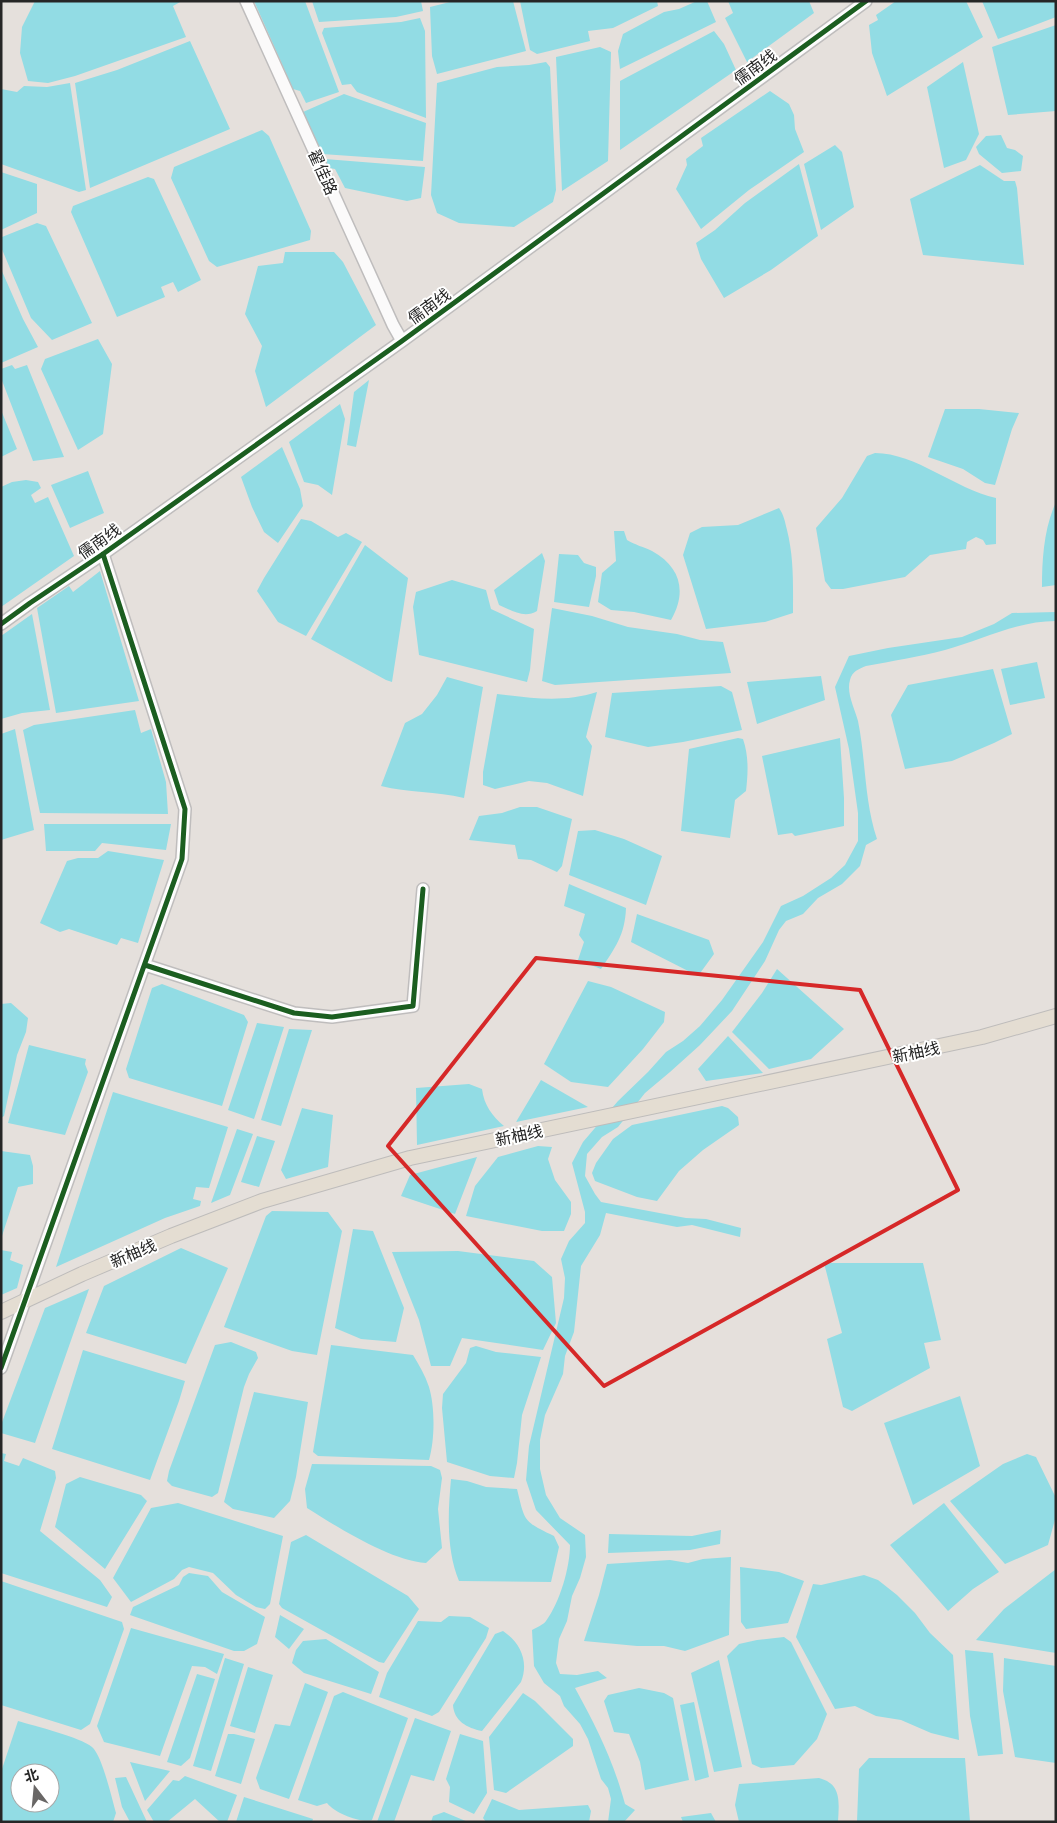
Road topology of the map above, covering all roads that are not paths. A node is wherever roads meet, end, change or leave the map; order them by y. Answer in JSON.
{"nodes":[{"id":1,"x":246,"y":1,"type":"edge"},
{"id":2,"x":866,"y":1,"type":"edge"},
{"id":3,"x":402,"y":341,"type":"junction"},
{"id":4,"x":103,"y":554,"type":"junction"},
{"id":5,"x":1,"y":624,"type":"edge"},
{"id":6,"x":423,"y":889,"type":"dead end"},
{"id":7,"x":145,"y":965,"type":"junction"},
{"id":8,"x":1056,"y":1016,"type":"edge"},
{"id":9,"x":24,"y":1301,"type":"junction"},
{"id":10,"x":1,"y":1312,"type":"edge"},
{"id":11,"x":1,"y":1368,"type":"edge"}],
"edges":[{"from":1,"to":3,"type":"street","name":"翟佳路"},
{"from":2,"to":3,"type":"street","name":"儒南线"},
{"from":3,"to":4,"type":"street","name":"儒南线"},
{"from":4,"to":5,"type":"street","name":"儒南线"},
{"from":4,"to":7,"type":"street"},
{"from":6,"to":7,"type":"street"},
{"from":7,"to":9,"type":"street"},
{"from":8,"to":9,"type":"main road","name":"新柚线"},
{"from":9,"to":10,"type":"main road","name":"新柚线"},
{"from":9,"to":11,"type":"street"}]}
